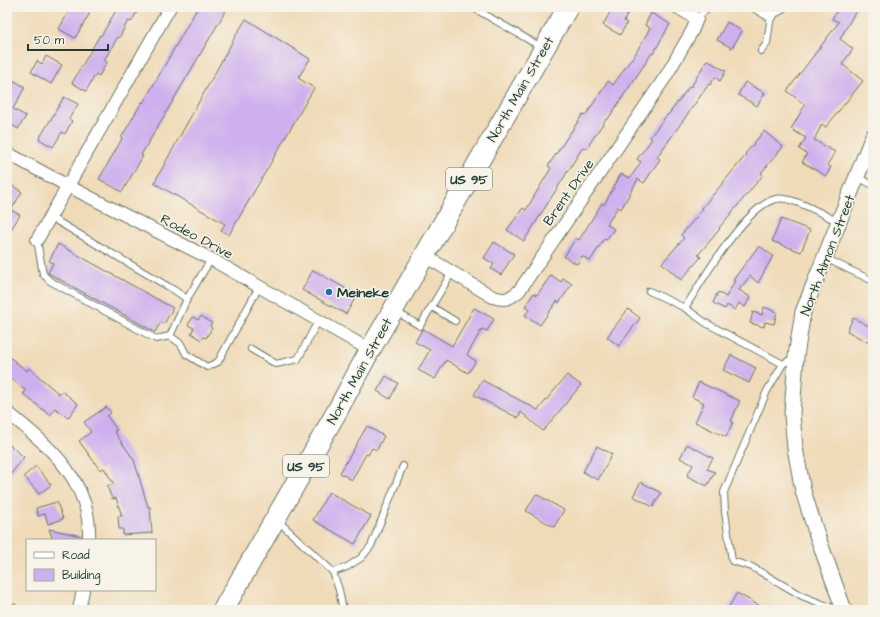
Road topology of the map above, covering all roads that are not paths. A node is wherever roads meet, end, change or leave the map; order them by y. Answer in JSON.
{"nodes":[{"id":1,"x":170,"y":7,"type":"edge"},
{"id":2,"x":472,"y":7,"type":"edge"},
{"id":3,"x":568,"y":7,"type":"edge"},
{"id":4,"x":677,"y":7,"type":"edge"},
{"id":5,"x":708,"y":7,"type":"edge"},
{"id":6,"x":757,"y":7,"type":"edge"},
{"id":7,"x":785,"y":7,"type":"edge"},
{"id":8,"x":771,"y":15,"type":"junction"},
{"id":9,"x":697,"y":18,"type":"junction"},
{"id":10,"x":543,"y":48,"type":"junction"},
{"id":11,"x":762,"y":51,"type":"dead end"},
{"id":12,"x":873,"y":136,"type":"edge"},
{"id":13,"x":7,"y":153,"type":"edge"},
{"id":14,"x":857,"y":176,"type":"junction"},
{"id":15,"x":873,"y":185,"type":"edge"},
{"id":16,"x":68,"y":186,"type":"junction"},
{"id":17,"x":50,"y":217,"type":"junction"},
{"id":18,"x":838,"y":222,"type":"junction"},
{"id":19,"x":37,"y":240,"type":"joint"},
{"id":20,"x":425,"y":256,"type":"junction"},
{"id":21,"x":825,"y":258,"type":"junction"},
{"id":22,"x":211,"y":259,"type":"junction"},
{"id":23,"x":452,"y":272,"type":"junction"},
{"id":24,"x":873,"y":281,"type":"edge"},
{"id":25,"x":259,"y":287,"type":"junction"},
{"id":26,"x":649,"y":291,"type":"dead end"},
{"id":27,"x":187,"y":299,"type":"junction"},
{"id":28,"x":432,"y":307,"type":"junction"},
{"id":29,"x":685,"y":308,"type":"junction"},
{"id":30,"x":394,"y":310,"type":"junction"},
{"id":31,"x":455,"y":321,"type":"dead end"},
{"id":32,"x":318,"y":322,"type":"junction"},
{"id":33,"x":170,"y":336,"type":"junction"},
{"id":34,"x":251,"y":349,"type":"dead end"},
{"id":35,"x":370,"y":350,"type":"junction"},
{"id":36,"x":796,"y":356,"type":"junction"},
{"id":37,"x":783,"y":364,"type":"junction"},
{"id":38,"x":7,"y":412,"type":"edge"},
{"id":39,"x":403,"y":466,"type":"dead end"},
{"id":40,"x":276,"y":519,"type":"junction"},
{"id":41,"x":89,"y":539,"type":"edge"},
{"id":42,"x":333,"y":572,"type":"junction"},
{"id":43,"x":83,"y":591,"type":"edge"},
{"id":44,"x":7,"y":609,"type":"edge"},
{"id":45,"x":12,"y":610,"type":"edge"},
{"id":46,"x":79,"y":610,"type":"edge"},
{"id":47,"x":223,"y":610,"type":"edge"},
{"id":48,"x":342,"y":610,"type":"edge"},
{"id":49,"x":838,"y":610,"type":"edge"},
{"id":50,"x":844,"y":610,"type":"edge"}],
"edges":[{"from":1,"to":16,"type":"street"},
{"from":2,"to":10,"type":"lane"},
{"from":3,"to":10,"type":"highway","name":"North Main Street","number":"US 95"},
{"from":4,"to":9,"type":"street"},
{"from":5,"to":9,"type":"lane","name":"Brent Drive"},
{"from":6,"to":8,"type":"street"},
{"from":7,"to":8,"type":"lane"},
{"from":8,"to":11,"type":"lane"},
{"from":9,"to":23,"type":"street","name":"Brent Drive"},
{"from":10,"to":20,"type":"highway","name":"North Main Street","number":"US 95"},
{"from":12,"to":14,"type":"street","name":"North Almon Street"},
{"from":13,"to":16,"type":"street","name":"Rodeo Drive"},
{"from":14,"to":15,"type":"lane"},
{"from":14,"to":18,"type":"street","name":"North Almon Street"},
{"from":16,"to":17,"type":"street"},
{"from":16,"to":22,"type":"street","name":"Rodeo Drive"},
{"from":17,"to":19,"type":"street"},
{"from":17,"to":27,"type":"lane"},
{"from":18,"to":21,"type":"street","name":"North Almon Street"},
{"from":18,"to":29,"type":"lane"},
{"from":19,"to":33,"type":"lane"},
{"from":20,"to":23,"type":"street","name":"Brent Drive"},
{"from":20,"to":30,"type":"highway","name":"North Main Street","number":"US 95"},
{"from":21,"to":24,"type":"lane"},
{"from":21,"to":36,"type":"street","name":"North Almon Street"},
{"from":22,"to":25,"type":"street","name":"Rodeo Drive"},
{"from":22,"to":27,"type":"lane"},
{"from":23,"to":28,"type":"lane"},
{"from":25,"to":32,"type":"street","name":"Rodeo Drive"},
{"from":25,"to":33,"type":"lane"},
{"from":26,"to":29,"type":"lane"},
{"from":27,"to":33,"type":"lane"},
{"from":28,"to":30,"type":"lane"},
{"from":28,"to":31,"type":"lane"},
{"from":29,"to":37,"type":"lane"},
{"from":30,"to":35,"type":"highway","name":"North Main Street","number":"US 95"},
{"from":32,"to":34,"type":"lane"},
{"from":32,"to":35,"type":"street","name":"Rodeo Drive"},
{"from":35,"to":40,"type":"highway","name":"North Main Street","number":"US 95"},
{"from":36,"to":37,"type":"lane"},
{"from":36,"to":50,"type":"street","name":"North Almon Street"},
{"from":37,"to":49,"type":"lane"},
{"from":38,"to":41,"type":"street"},
{"from":39,"to":42,"type":"lane"},
{"from":40,"to":42,"type":"lane"},
{"from":40,"to":47,"type":"highway","name":"North Main Street","number":"US 95"},
{"from":42,"to":48,"type":"lane"},
{"from":43,"to":46,"type":"street"},
{"from":44,"to":45,"type":"street"}]}
